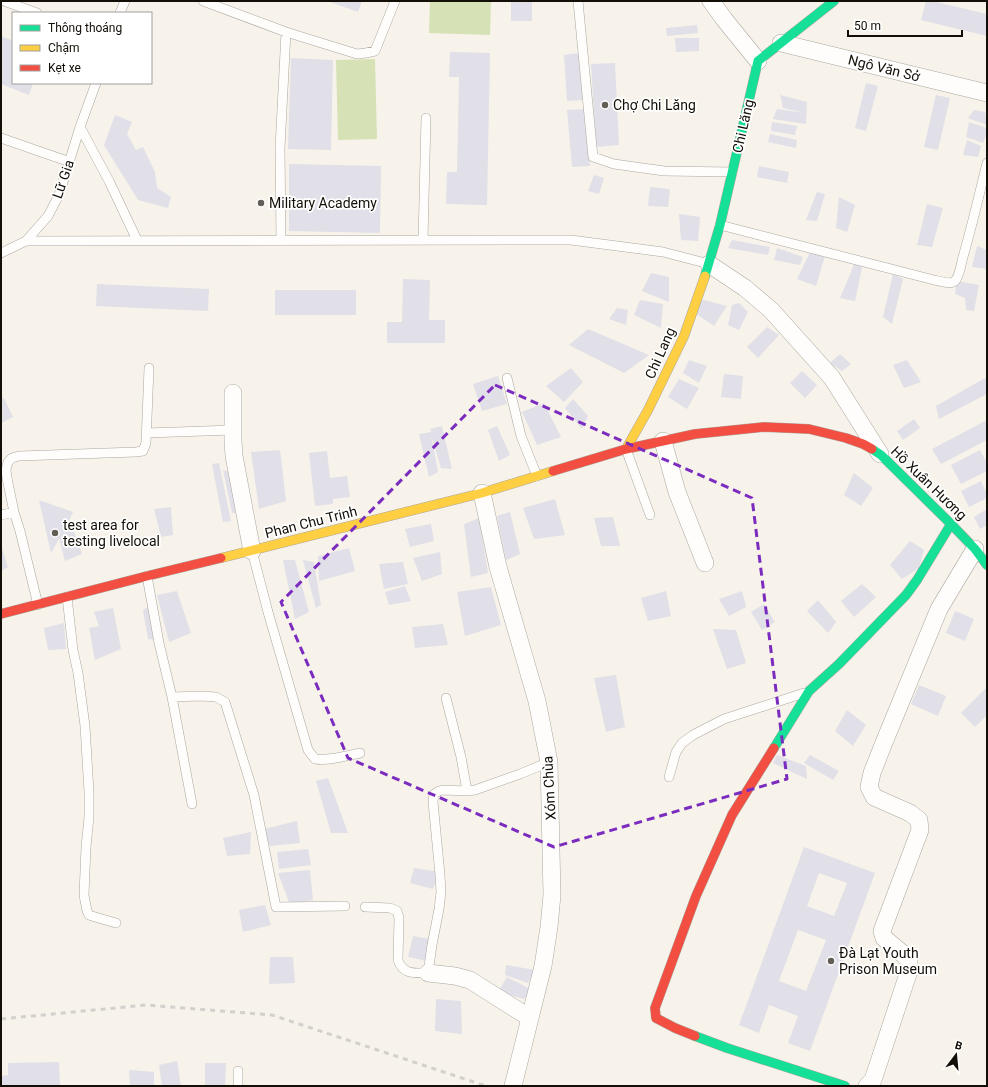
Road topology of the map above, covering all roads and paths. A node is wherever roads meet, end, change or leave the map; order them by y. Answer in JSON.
{"nodes":[{"id":1,"x":4,"y":1,"type":"edge"},
{"id":2,"x":125,"y":1,"type":"edge"},
{"id":3,"x":203,"y":1,"type":"edge"},
{"id":4,"x":395,"y":1,"type":"edge"},
{"id":5,"x":578,"y":1,"type":"edge"},
{"id":6,"x":711,"y":1,"type":"edge"},
{"id":7,"x":834,"y":1,"type":"edge"},
{"id":8,"x":34,"y":12,"type":"edge"},
{"id":9,"x":120,"y":12,"type":"edge"},
{"id":10,"x":286,"y":32,"type":"junction"},
{"id":11,"x":781,"y":43,"type":"junction"},
{"id":12,"x":758,"y":60,"type":"junction"},
{"id":13,"x":96,"y":84,"type":"edge"},
{"id":14,"x":987,"y":93,"type":"edge"},
{"id":15,"x":426,"y":118,"type":"dead end"},
{"id":16,"x":80,"y":127,"type":"junction"},
{"id":17,"x":1,"y":138,"type":"edge"},
{"id":18,"x":70,"y":162,"type":"junction"},
{"id":19,"x":987,"y":163,"type":"edge"},
{"id":20,"x":732,"y":172,"type":"junction"},
{"id":21,"x":720,"y":225,"type":"junction"},
{"id":22,"x":137,"y":240,"type":"junction"},
{"id":23,"x":423,"y":240,"type":"junction"},
{"id":24,"x":26,"y":241,"type":"junction"},
{"id":25,"x":281,"y":241,"type":"junction"},
{"id":26,"x":1,"y":253,"type":"edge"},
{"id":27,"x":709,"y":264,"type":"junction"},
{"id":28,"x":149,"y":368,"type":"dead end"},
{"id":29,"x":507,"y":378,"type":"dead end"},
{"id":30,"x":233,"y":393,"type":"dead end"},
{"id":31,"x":233,"y":430,"type":"junction"},
{"id":32,"x":147,"y":433,"type":"junction"},
{"id":33,"x":663,"y":441,"type":"junction"},
{"id":34,"x":626,"y":449,"type":"junction"},
{"id":35,"x":881,"y":455,"type":"junction"},
{"id":36,"x":537,"y":476,"type":"junction"},
{"id":37,"x":482,"y":493,"type":"junction"},
{"id":38,"x":14,"y":512,"type":"junction"},
{"id":39,"x":1,"y":515,"type":"edge"},
{"id":40,"x":650,"y":515,"type":"dead end"},
{"id":41,"x":951,"y":524,"type":"junction"},
{"id":42,"x":975,"y":549,"type":"junction"},
{"id":43,"x":252,"y":551,"type":"junction"},
{"id":44,"x":705,"y":562,"type":"dead end"},
{"id":45,"x":987,"y":565,"type":"edge"},
{"id":46,"x":147,"y":576,"type":"junction"},
{"id":47,"x":67,"y":597,"type":"junction"},
{"id":48,"x":38,"y":605,"type":"junction"},
{"id":49,"x":1,"y":614,"type":"edge"},
{"id":50,"x":809,"y":692,"type":"junction"},
{"id":51,"x":172,"y":697,"type":"junction"},
{"id":52,"x":446,"y":698,"type":"dead end"},
{"id":53,"x":360,"y":753,"type":"dead end"},
{"id":54,"x":549,"y":762,"type":"junction"},
{"id":55,"x":669,"y":777,"type":"dead end"},
{"id":56,"x":467,"y":791,"type":"junction"},
{"id":57,"x":192,"y":804,"type":"dead end"},
{"id":58,"x":346,"y":906,"type":"dead end"},
{"id":59,"x":365,"y":906,"type":"dead end"},
{"id":60,"x":116,"y":923,"type":"dead end"},
{"id":61,"x":428,"y":974,"type":"junction"},
{"id":62,"x":530,"y":1018,"type":"junction"},
{"id":63,"x":238,"y":1071,"type":"dead end"},
{"id":64,"x":238,"y":1086,"type":"edge"},
{"id":65,"x":513,"y":1086,"type":"edge"},
{"id":66,"x":845,"y":1086,"type":"edge"},
{"id":67,"x":868,"y":1086,"type":"edge"}],
"edges":[{"from":1,"to":8,"type":"lane"},
{"from":2,"to":9,"type":"lane"},
{"from":3,"to":10,"type":"lane"},
{"from":4,"to":10,"type":"lane"},
{"from":5,"to":20,"type":"lane"},
{"from":6,"to":12,"type":"street"},
{"from":7,"to":11,"type":"street"},
{"from":10,"to":25,"type":"lane"},
{"from":11,"to":12,"type":"street"},
{"from":11,"to":14,"type":"street","name":"Ngô Văn Sở"},
{"from":12,"to":20,"type":"street","name":"Chi Lăng"},
{"from":13,"to":16,"type":"lane","name":"Lữ Gia"},
{"from":15,"to":23,"type":"lane"},
{"from":16,"to":18,"type":"lane","name":"Lữ Gia"},
{"from":16,"to":22,"type":"lane"},
{"from":17,"to":18,"type":"lane"},
{"from":18,"to":24,"type":"lane","name":"Lữ Gia"},
{"from":19,"to":21,"type":"lane"},
{"from":20,"to":21,"type":"street","name":"Chi Lăng"},
{"from":21,"to":27,"type":"street","name":"Chi Lăng"},
{"from":22,"to":24,"type":"lane"},
{"from":22,"to":25,"type":"lane"},
{"from":23,"to":25,"type":"lane"},
{"from":23,"to":27,"type":"lane"},
{"from":24,"to":26,"type":"lane","name":"Lữ Gia"},
{"from":27,"to":34,"type":"street","name":"Chi Lang"},
{"from":27,"to":35,"type":"street"},
{"from":28,"to":32,"type":"lane"},
{"from":29,"to":36,"type":"lane"},
{"from":30,"to":31,"type":"street"},
{"from":31,"to":32,"type":"lane"},
{"from":31,"to":43,"type":"street"},
{"from":32,"to":38,"type":"lane"},
{"from":33,"to":34,"type":"street","name":"Hồ Xuân Hương"},
{"from":33,"to":35,"type":"street","name":"Hồ Xuân Hương"},
{"from":33,"to":44,"type":"street"},
{"from":34,"to":36,"type":"street","name":"Phan Chu Trinh"},
{"from":34,"to":40,"type":"lane"},
{"from":35,"to":41,"type":"street","name":"Hồ Xuân Hương"},
{"from":36,"to":37,"type":"street","name":"Phan Chu Trinh"},
{"from":37,"to":43,"type":"street","name":"Phan Chu Trinh"},
{"from":37,"to":54,"type":"street","name":"Xóm Chùa"},
{"from":38,"to":39,"type":"lane"},
{"from":38,"to":48,"type":"lane"},
{"from":41,"to":42,"type":"street","name":"Hồ Xuân Hương"},
{"from":41,"to":50,"type":"street"},
{"from":42,"to":45,"type":"street","name":"Hồ Xuân Hương"},
{"from":42,"to":67,"type":"street"},
{"from":43,"to":46,"type":"street","name":"Phan Chu Trinh"},
{"from":43,"to":53,"type":"lane"},
{"from":46,"to":47,"type":"street","name":"Phan Chu Trinh"},
{"from":46,"to":51,"type":"lane"},
{"from":47,"to":48,"type":"street","name":"Phan Chu Trinh"},
{"from":47,"to":60,"type":"lane"},
{"from":48,"to":49,"type":"street","name":"Phan Chu Trinh"},
{"from":50,"to":55,"type":"lane"},
{"from":50,"to":66,"type":"street"},
{"from":51,"to":57,"type":"lane"},
{"from":51,"to":58,"type":"lane"},
{"from":52,"to":56,"type":"lane"},
{"from":54,"to":56,"type":"lane"},
{"from":54,"to":62,"type":"street","name":"Xóm Chùa"},
{"from":56,"to":61,"type":"lane"},
{"from":59,"to":61,"type":"lane"},
{"from":61,"to":62,"type":"street"},
{"from":62,"to":65,"type":"street","name":"Xóm Chùa"},
{"from":63,"to":64,"type":"lane"}]}
